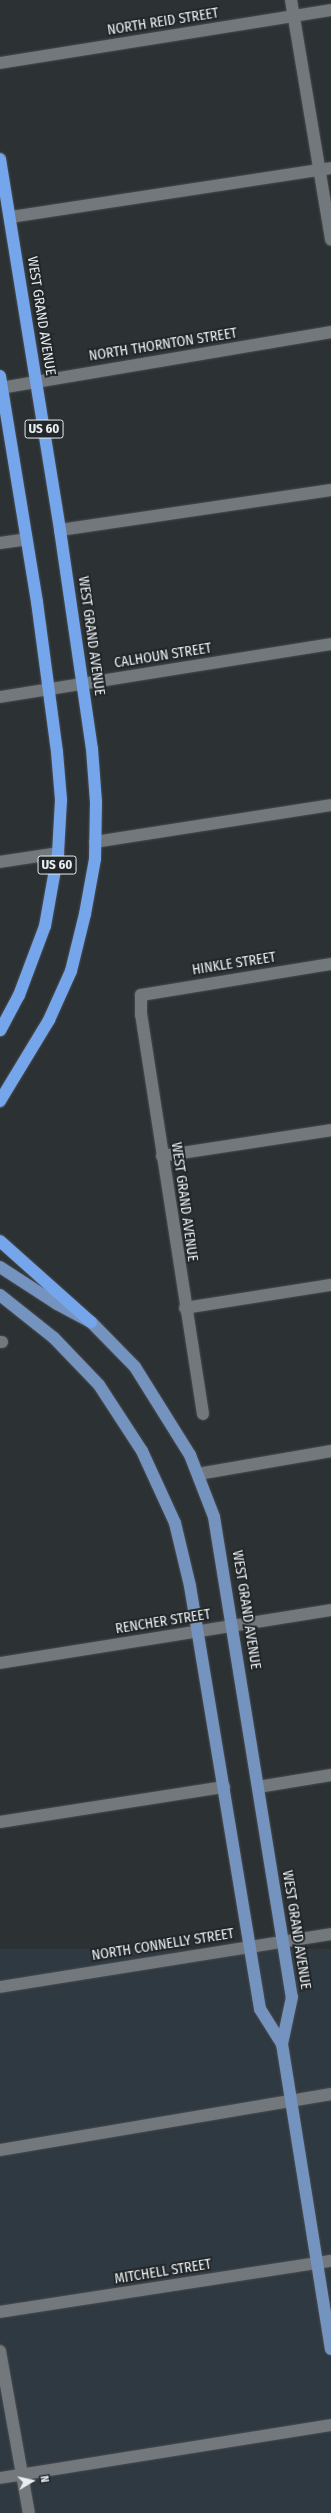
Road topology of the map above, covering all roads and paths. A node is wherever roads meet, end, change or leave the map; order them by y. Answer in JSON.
{"nodes":[{"id":1,"x":291,"y":0,"type":"edge"},
{"id":2,"x":331,"y":10,"type":"edge"},
{"id":3,"x":293,"y":16,"type":"junction"},
{"id":4,"x":0,"y":63,"type":"edge"},
{"id":5,"x":0,"y":159,"type":"edge"},
{"id":6,"x":325,"y":169,"type":"edge"},
{"id":7,"x":11,"y":218,"type":"junction"},
{"id":8,"x":331,"y":240,"type":"edge"},
{"id":9,"x":331,"y":332,"type":"edge"},
{"id":10,"x":36,"y":381,"type":"junction"},
{"id":11,"x":1,"y":384,"type":"edge"},
{"id":12,"x":331,"y":490,"type":"edge"},
{"id":13,"x":60,"y":530,"type":"junction"},
{"id":14,"x":27,"y":539,"type":"junction"},
{"id":15,"x":0,"y":543,"type":"edge"},
{"id":16,"x":331,"y":644,"type":"edge"},
{"id":17,"x":82,"y":684,"type":"junction"},
{"id":18,"x":49,"y":690,"type":"junction"},
{"id":19,"x":0,"y":698,"type":"edge"},
{"id":20,"x":331,"y":805,"type":"edge"},
{"id":21,"x":95,"y":842,"type":"junction"},
{"id":22,"x":58,"y":853,"type":"junction"},
{"id":23,"x":0,"y":862,"type":"edge"},
{"id":24,"x":331,"y":964,"type":"edge"},
{"id":25,"x":142,"y":995,"type":"joint"},
{"id":26,"x":0,"y":1030,"type":"edge"},
{"id":27,"x":0,"y":1101,"type":"edge"},
{"id":28,"x":331,"y":1130,"type":"edge"},
{"id":29,"x":162,"y":1156,"type":"junction"},
{"id":30,"x":0,"y":1241,"type":"edge"},
{"id":31,"x":0,"y":1267,"type":"edge"},
{"id":32,"x":331,"y":1285,"type":"edge"},
{"id":33,"x":0,"y":1295,"type":"edge"},
{"id":34,"x":185,"y":1308,"type":"junction"},
{"id":35,"x":91,"y":1322,"type":"junction"},
{"id":36,"x":203,"y":1414,"type":"dead end"},
{"id":37,"x":331,"y":1451,"type":"edge"},
{"id":38,"x":198,"y":1474,"type":"junction"},
{"id":39,"x":331,"y":1610,"type":"edge"},
{"id":40,"x":232,"y":1626,"type":"junction"},
{"id":41,"x":197,"y":1631,"type":"junction"},
{"id":42,"x":0,"y":1663,"type":"edge"},
{"id":43,"x":331,"y":1775,"type":"edge"},
{"id":44,"x":224,"y":1787,"type":"junction"},
{"id":45,"x":258,"y":1787,"type":"junction"},
{"id":46,"x":0,"y":1822,"type":"edge"},
{"id":47,"x":331,"y":1934,"type":"edge"},
{"id":48,"x":282,"y":1942,"type":"junction"},
{"id":49,"x":250,"y":1947,"type":"junction"},
{"id":50,"x":0,"y":1987,"type":"edge"},
{"id":51,"x":282,"y":2044,"type":"junction"},
{"id":52,"x":331,"y":2094,"type":"edge"},
{"id":53,"x":291,"y":2100,"type":"junction"},
{"id":54,"x":0,"y":2150,"type":"edge"},
{"id":55,"x":331,"y":2261,"type":"edge"},
{"id":56,"x":317,"y":2263,"type":"junction"},
{"id":57,"x":0,"y":2312,"type":"edge"},
{"id":58,"x":331,"y":2349,"type":"edge"},
{"id":59,"x":0,"y":2351,"type":"edge"},
{"id":60,"x":331,"y":2425,"type":"edge"},
{"id":61,"x":22,"y":2475,"type":"junction"},
{"id":62,"x":0,"y":2478,"type":"edge"},
{"id":63,"x":29,"y":2513,"type":"edge"}],
"edges":[{"from":1,"to":3,"type":"street"},
{"from":2,"to":3,"type":"street","name":"NORTH REID STREET"},
{"from":3,"to":4,"type":"street","name":"NORTH REID STREET"},
{"from":3,"to":6,"type":"street"},
{"from":5,"to":7,"type":"highway","name":"WEST GRAND AVENUE","number":"US 60"},
{"from":6,"to":7,"type":"street"},
{"from":6,"to":8,"type":"street"},
{"from":7,"to":10,"type":"highway","name":"WEST GRAND AVENUE","number":"US 60"},
{"from":9,"to":10,"type":"street","name":"NORTH THORNTON STREET"},
{"from":10,"to":11,"type":"street","name":"NORTH THORNTON STREET"},
{"from":10,"to":13,"type":"highway","name":"WEST GRAND AVENUE","number":"US 60"},
{"from":11,"to":14,"type":"highway","number":"US 60"},
{"from":12,"to":13,"type":"street"},
{"from":13,"to":17,"type":"highway","name":"WEST GRAND AVENUE","number":"US 60"},
{"from":14,"to":15,"type":"street"},
{"from":14,"to":18,"type":"highway","number":"US 60"},
{"from":16,"to":17,"type":"street","name":"CALHOUN STREET"},
{"from":17,"to":18,"type":"street","name":"CALHOUN STREET"},
{"from":17,"to":21,"type":"highway","name":"WEST GRAND AVENUE","number":"US 60"},
{"from":18,"to":19,"type":"street","name":"CALHOUN STREET"},
{"from":18,"to":22,"type":"highway","number":"US 60"},
{"from":20,"to":21,"type":"street"},
{"from":21,"to":27,"type":"highway","name":"WEST GRAND AVENUE","number":"US 60"},
{"from":22,"to":23,"type":"street"},
{"from":22,"to":26,"type":"highway","number":"US 60"},
{"from":24,"to":25,"type":"street","name":"HINKLE STREET"},
{"from":25,"to":29,"type":"street","name":"WEST GRAND AVENUE"},
{"from":28,"to":29,"type":"street"},
{"from":29,"to":34,"type":"street","name":"WEST GRAND AVENUE"},
{"from":30,"to":35,"type":"highway"},
{"from":31,"to":35,"type":"main road","name":"WEST GRAND AVENUE"},
{"from":32,"to":34,"type":"street"},
{"from":33,"to":41,"type":"main road","name":"WEST GRAND AVENUE"},
{"from":34,"to":36,"type":"street","name":"WEST GRAND AVENUE"},
{"from":35,"to":38,"type":"main road","name":"WEST GRAND AVENUE"},
{"from":37,"to":38,"type":"street"},
{"from":38,"to":40,"type":"main road","name":"WEST GRAND AVENUE"},
{"from":39,"to":40,"type":"street","name":"RENCHER STREET"},
{"from":40,"to":41,"type":"street","name":"RENCHER STREET"},
{"from":40,"to":45,"type":"main road","name":"WEST GRAND AVENUE"},
{"from":41,"to":42,"type":"street","name":"RENCHER STREET"},
{"from":41,"to":44,"type":"main road","name":"WEST GRAND AVENUE"},
{"from":43,"to":45,"type":"street"},
{"from":44,"to":46,"type":"street"},
{"from":44,"to":49,"type":"main road","name":"WEST GRAND AVENUE"},
{"from":45,"to":48,"type":"main road","name":"WEST GRAND AVENUE"},
{"from":47,"to":48,"type":"street","name":"NORTH CONNELLY STREET"},
{"from":48,"to":49,"type":"street","name":"NORTH CONNELLY STREET"},
{"from":48,"to":51,"type":"main road","name":"WEST GRAND AVENUE"},
{"from":49,"to":50,"type":"street","name":"NORTH CONNELLY STREET"},
{"from":49,"to":51,"type":"main road","name":"WEST GRAND AVENUE"},
{"from":51,"to":53,"type":"main road","name":"WEST GRAND AVENUE"},
{"from":52,"to":53,"type":"street"},
{"from":53,"to":54,"type":"street"},
{"from":53,"to":56,"type":"main road","name":"WEST GRAND AVENUE"},
{"from":55,"to":56,"type":"street","name":"MITCHELL STREET"},
{"from":56,"to":57,"type":"street","name":"MITCHELL STREET"},
{"from":56,"to":58,"type":"main road","name":"WEST GRAND AVENUE"},
{"from":59,"to":61,"type":"street"},
{"from":60,"to":61,"type":"street"},
{"from":61,"to":62,"type":"street"},
{"from":61,"to":63,"type":"street"}]}
